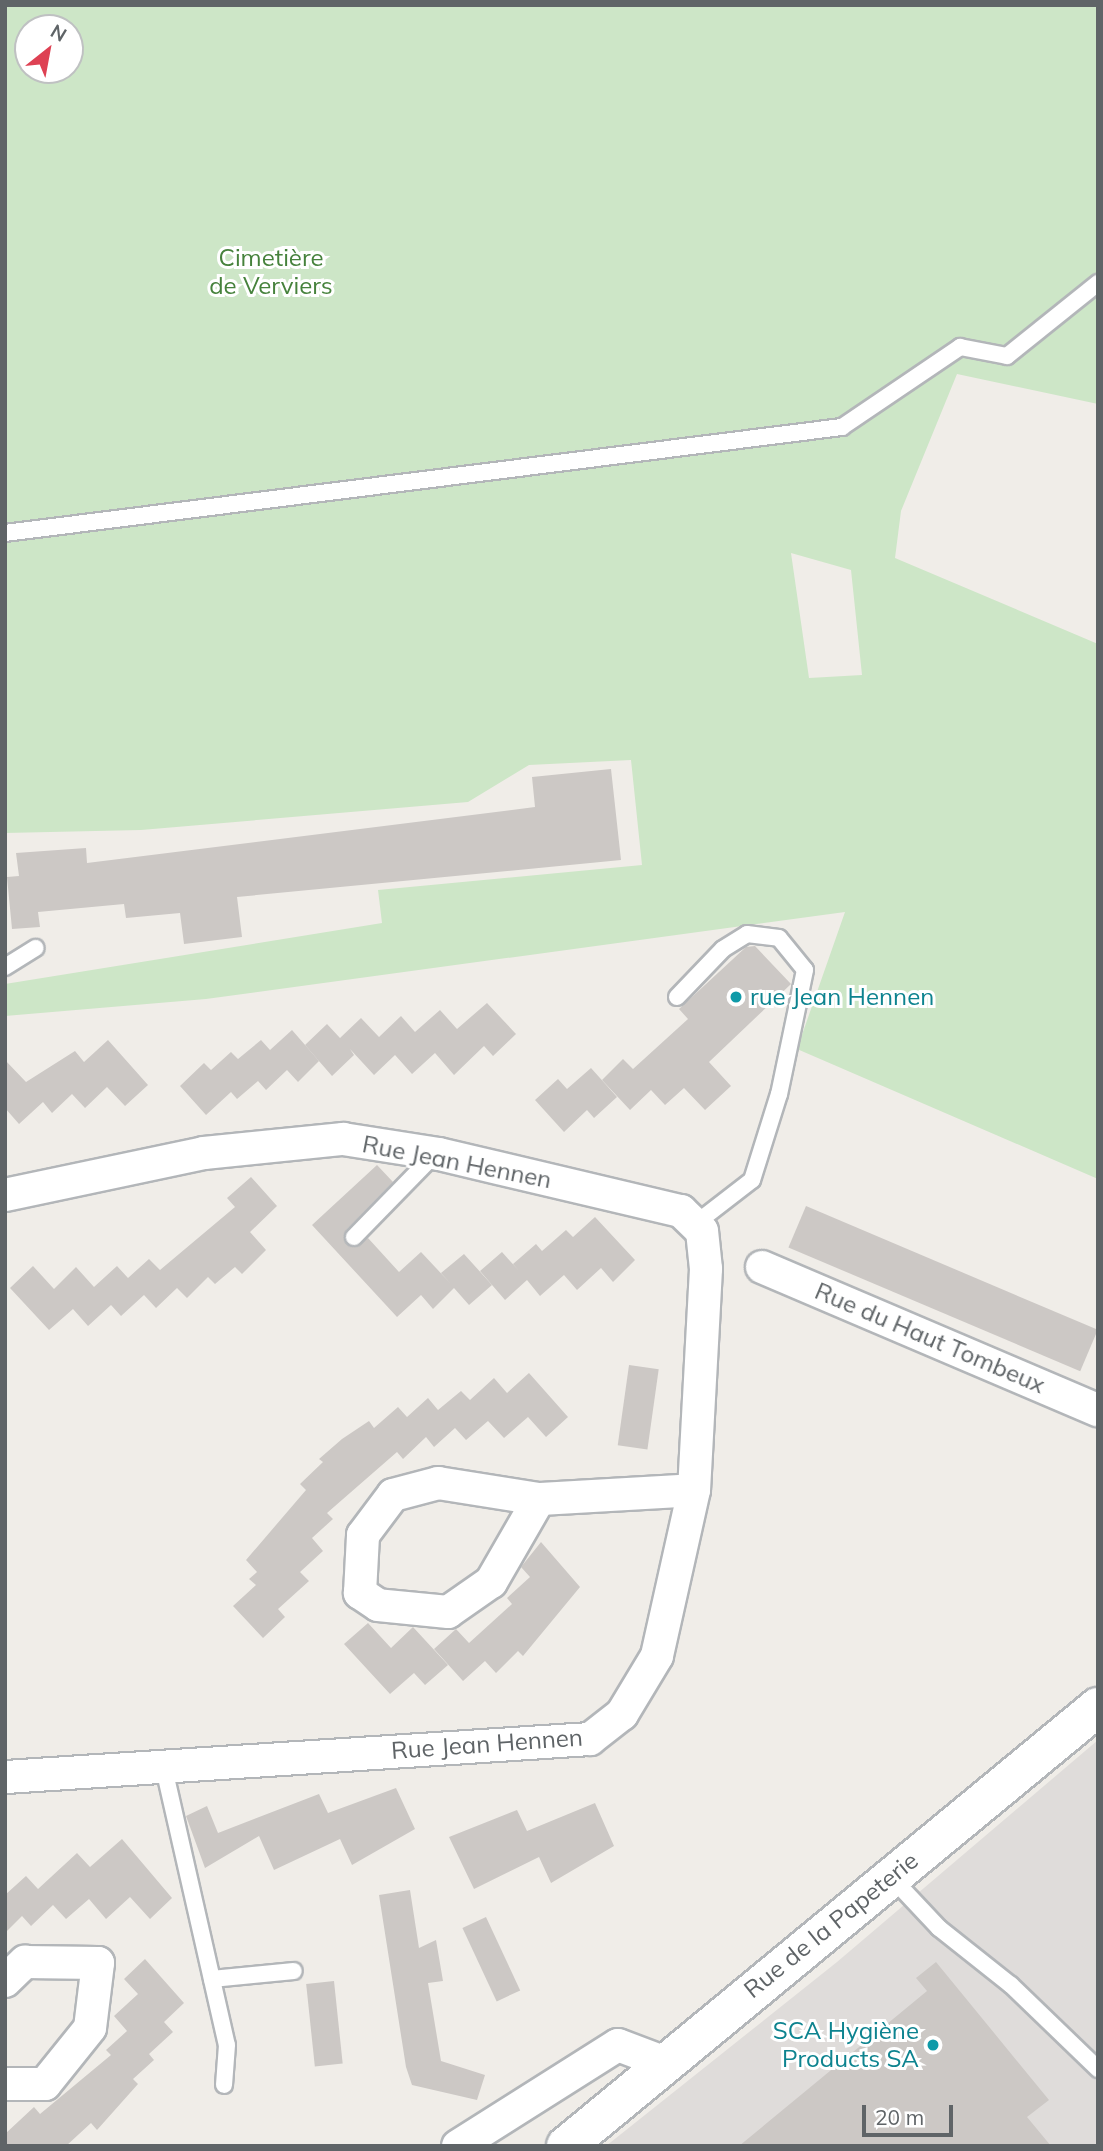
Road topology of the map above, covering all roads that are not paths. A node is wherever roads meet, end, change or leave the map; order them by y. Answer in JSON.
{"nodes":[{"id":1,"x":1098,"y":283,"type":"edge"},
{"id":2,"x":5,"y":533,"type":"edge"},
{"id":3,"x":35,"y":948,"type":"dead end"},
{"id":4,"x":5,"y":967,"type":"edge"},
{"id":5,"x":677,"y":997,"type":"dead end"},
{"id":6,"x":435,"y":1154,"type":"junction"},
{"id":7,"x":5,"y":1195,"type":"edge"},
{"id":8,"x":695,"y":1224,"type":"junction"},
{"id":9,"x":354,"y":1237,"type":"dead end"},
{"id":10,"x":762,"y":1267,"type":"dead end"},
{"id":11,"x":1098,"y":1410,"type":"edge"},
{"id":12,"x":694,"y":1490,"type":"junction"},
{"id":13,"x":539,"y":1499,"type":"junction"},
{"id":14,"x":1098,"y":1707,"type":"edge"},
{"id":15,"x":163,"y":1764,"type":"junction"},
{"id":16,"x":5,"y":1777,"type":"edge"},
{"id":17,"x":891,"y":1876,"type":"junction"},
{"id":18,"x":294,"y":1971,"type":"dead end"},
{"id":19,"x":212,"y":1979,"type":"junction"},
{"id":20,"x":5,"y":1981,"type":"edge"},
{"id":21,"x":663,"y":2062,"type":"junction"},
{"id":22,"x":1098,"y":2068,"type":"edge"},
{"id":23,"x":5,"y":2084,"type":"edge"},
{"id":24,"x":224,"y":2085,"type":"dead end"},
{"id":25,"x":458,"y":2146,"type":"edge"},
{"id":26,"x":566,"y":2146,"type":"edge"}],
"edges":[{"from":1,"to":2,"type":"lane"},
{"from":3,"to":4,"type":"lane"},
{"from":5,"to":8,"type":"lane"},
{"from":6,"to":7,"type":"street","name":"Rue Jean Hennen"},
{"from":6,"to":8,"type":"street","name":"Rue Jean Hennen"},
{"from":6,"to":9,"type":"lane"},
{"from":8,"to":12,"type":"street","name":"Rue Jean Hennen"},
{"from":10,"to":11,"type":"street","name":"Rue du Haut Tombeux"},
{"from":12,"to":13,"type":"street"},
{"from":12,"to":15,"type":"street","name":"Rue Jean Hennen"},
{"from":13,"to":13,"type":"street"},
{"from":14,"to":17,"type":"main road","name":"Rue de la Papeterie"},
{"from":15,"to":16,"type":"street","name":"Rue Jean Hennen"},
{"from":15,"to":19,"type":"lane"},
{"from":17,"to":21,"type":"main road","name":"Rue de la Papeterie"},
{"from":17,"to":22,"type":"lane"},
{"from":18,"to":19,"type":"lane"},
{"from":19,"to":24,"type":"lane"},
{"from":20,"to":23,"type":"street"},
{"from":21,"to":25,"type":"street"},
{"from":21,"to":26,"type":"main road","name":"Rue de la Papeterie"}]}
